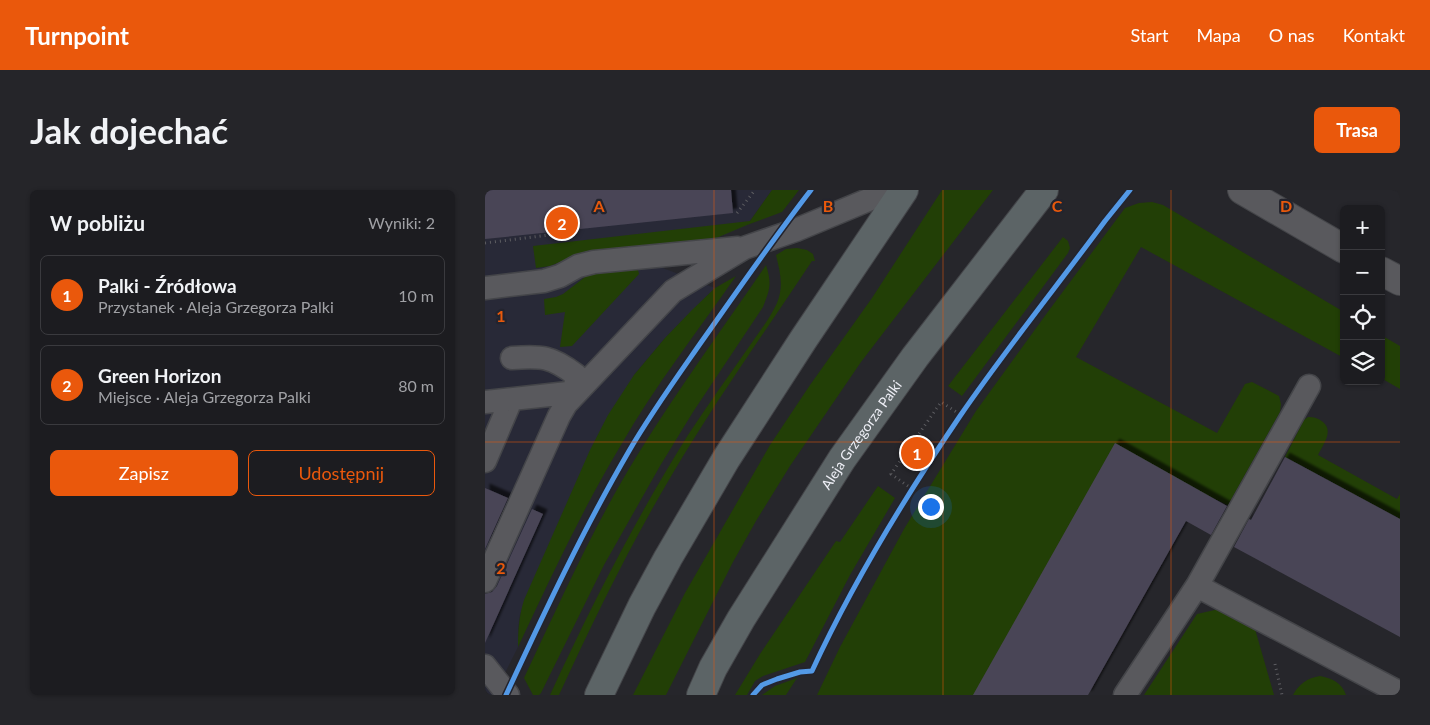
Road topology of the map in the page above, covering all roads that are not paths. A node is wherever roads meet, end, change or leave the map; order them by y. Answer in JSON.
{"nodes":[{"id":1,"x":892,"y":190,"type":"edge"},
{"id":2,"x":905,"y":190,"type":"edge"},
{"id":3,"x":1044,"y":190,"type":"edge"},
{"id":4,"x":1242,"y":190,"type":"edge"},
{"id":5,"x":1340,"y":247,"type":"edge"},
{"id":6,"x":744,"y":248,"type":"junction"},
{"id":7,"x":1385,"y":272,"type":"edge"},
{"id":8,"x":1400,"y":281,"type":"edge"},
{"id":9,"x":485,"y":288,"type":"edge"},
{"id":10,"x":512,"y":358,"type":"dead end"},
{"id":11,"x":1309,"y":386,"type":"dead end"},
{"id":12,"x":575,"y":393,"type":"junction"},
{"id":13,"x":511,"y":400,"type":"junction"},
{"id":14,"x":485,"y":402,"type":"edge"},
{"id":15,"x":485,"y":461,"type":"edge"},
{"id":16,"x":485,"y":580,"type":"edge"},
{"id":17,"x":1197,"y":586,"type":"junction"},
{"id":18,"x":485,"y":666,"type":"edge"},
{"id":19,"x":1400,"y":693,"type":"edge"},
{"id":20,"x":507,"y":694,"type":"edge"},
{"id":21,"x":599,"y":695,"type":"edge"},
{"id":22,"x":701,"y":695,"type":"edge"},
{"id":23,"x":1125,"y":695,"type":"edge"}],
"edges":[{"from":1,"to":6,"type":"lane"},
{"from":2,"to":21,"type":"main road"},
{"from":3,"to":22,"type":"main road","name":"Aleja Grzegorza Palki"},
{"from":4,"to":5,"type":"street"},
{"from":6,"to":9,"type":"lane"},
{"from":6,"to":12,"type":"lane"},
{"from":7,"to":8,"type":"street"},
{"from":10,"to":12,"type":"lane"},
{"from":11,"to":17,"type":"lane"},
{"from":12,"to":13,"type":"lane"},
{"from":12,"to":16,"type":"lane"},
{"from":13,"to":14,"type":"lane"},
{"from":13,"to":15,"type":"lane"},
{"from":17,"to":19,"type":"lane"},
{"from":17,"to":23,"type":"lane"},
{"from":18,"to":20,"type":"lane"}]}
